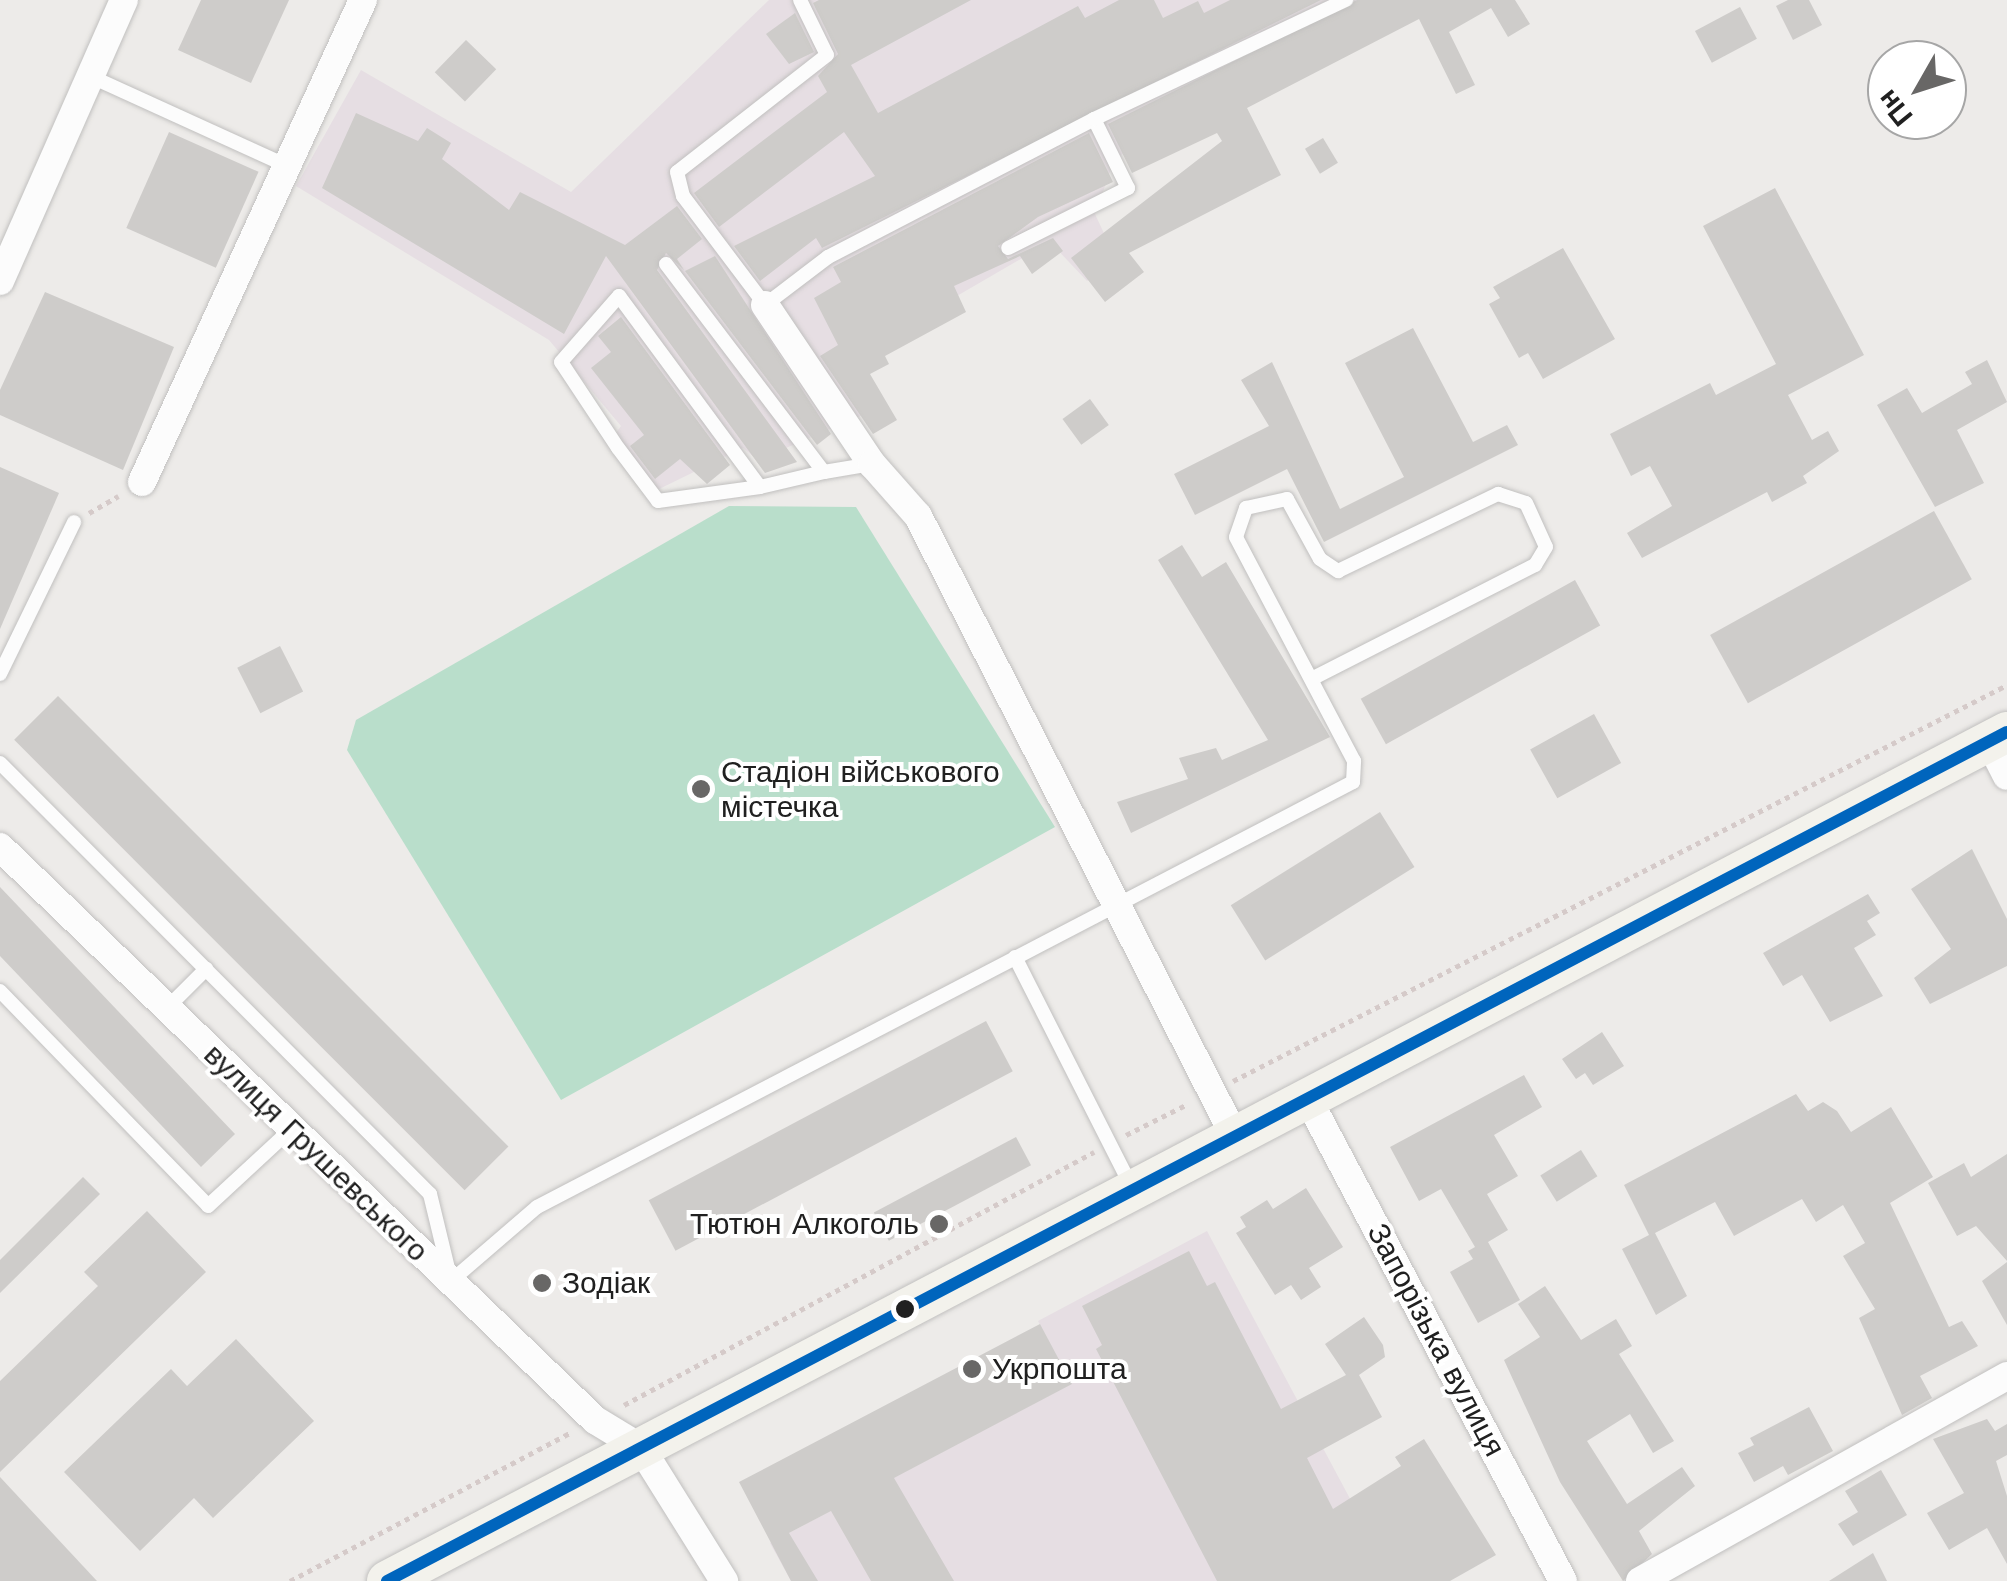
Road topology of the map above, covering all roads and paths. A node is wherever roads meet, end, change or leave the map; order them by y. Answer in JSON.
{"nodes":[{"id":1,"x":124,"y":0,"type":"edge"},
{"id":2,"x":364,"y":0,"type":"edge"},
{"id":3,"x":800,"y":0,"type":"edge"},
{"id":4,"x":1346,"y":0,"type":"edge"},
{"id":5,"x":92,"y":77,"type":"junction"},
{"id":6,"x":1094,"y":119,"type":"junction"},
{"id":7,"x":287,"y":166,"type":"junction"},
{"id":8,"x":1008,"y":248,"type":"dead end"},
{"id":9,"x":666,"y":264,"type":"dead end"},
{"id":10,"x":0,"y":280,"type":"edge"},
{"id":11,"x":765,"y":306,"type":"junction"},
{"id":12,"x":872,"y":464,"type":"junction"},
{"id":13,"x":824,"y":472,"type":"junction"},
{"id":14,"x":142,"y":482,"type":"joint"},
{"id":15,"x":760,"y":487,"type":"junction"},
{"id":16,"x":74,"y":522,"type":"joint"},
{"id":17,"x":0,"y":674,"type":"edge"},
{"id":18,"x":1311,"y":679,"type":"dead end"},
{"id":19,"x":2007,"y":685,"type":"edge"},
{"id":20,"x":2001,"y":750,"type":"edge"},
{"id":21,"x":0,"y":763,"type":"edge"},
{"id":22,"x":0,"y":847,"type":"edge"},
{"id":23,"x":1115,"y":907,"type":"junction"},
{"id":24,"x":1015,"y":957,"type":"junction"},
{"id":25,"x":206,"y":969,"type":"junction"},
{"id":26,"x":0,"y":990,"type":"edge"},
{"id":27,"x":166,"y":1010,"type":"junction"},
{"id":28,"x":1212,"y":1092,"type":"junction"},
{"id":29,"x":1308,"y":1098,"type":"junction"},
{"id":30,"x":289,"y":1132,"type":"junction"},
{"id":31,"x":1235,"y":1136,"type":"junction"},
{"id":32,"x":1109,"y":1144,"type":"junction"},
{"id":33,"x":1133,"y":1190,"type":"junction"},
{"id":34,"x":451,"y":1281,"type":"junction"},
{"id":35,"x":2007,"y":1376,"type":"edge"},
{"id":36,"x":595,"y":1420,"type":"junction"},
{"id":37,"x":640,"y":1448,"type":"junction"},
{"id":38,"x":290,"y":1581,"type":"edge"},
{"id":39,"x":387,"y":1581,"type":"edge"},
{"id":40,"x":724,"y":1581,"type":"edge"},
{"id":41,"x":1563,"y":1581,"type":"edge"},
{"id":42,"x":1640,"y":1581,"type":"edge"}],
"edges":[{"from":1,"to":5,"type":"street"},
{"from":2,"to":7,"type":"street"},
{"from":3,"to":11,"type":"lane"},
{"from":4,"to":6,"type":"lane"},
{"from":5,"to":7,"type":"lane"},
{"from":5,"to":10,"type":"street"},
{"from":6,"to":8,"type":"lane"},
{"from":6,"to":11,"type":"lane"},
{"from":7,"to":14,"type":"street"},
{"from":9,"to":13,"type":"lane"},
{"from":11,"to":12,"type":"street"},
{"from":12,"to":13,"type":"lane"},
{"from":12,"to":23,"type":"street"},
{"from":13,"to":15,"type":"lane"},
{"from":14,"to":16,"type":"path"},
{"from":15,"to":15,"type":"lane"},
{"from":16,"to":17,"type":"lane"},
{"from":18,"to":23,"type":"lane"},
{"from":19,"to":28,"type":"path"},
{"from":20,"to":29,"type":"main road"},
{"from":21,"to":25,"type":"lane"},
{"from":22,"to":27,"type":"street","name":"вулиця Грушевського"},
{"from":23,"to":24,"type":"lane"},
{"from":23,"to":28,"type":"street"},
{"from":24,"to":32,"type":"lane"},
{"from":24,"to":34,"type":"lane"},
{"from":25,"to":27,"type":"lane"},
{"from":25,"to":34,"type":"lane"},
{"from":26,"to":30,"type":"lane"},
{"from":27,"to":30,"type":"street","name":"вулиця Грушевського"},
{"from":28,"to":31,"type":"street"},
{"from":28,"to":32,"type":"path"},
{"from":29,"to":31,"type":"main road"},
{"from":29,"to":41,"type":"street","name":"Запорізька вулиця"},
{"from":30,"to":34,"type":"street","name":"вулиця Грушевського"},
{"from":31,"to":33,"type":"main road"},
{"from":32,"to":33,"type":"lane"},
{"from":32,"to":36,"type":"path"},
{"from":33,"to":37,"type":"main road"},
{"from":34,"to":36,"type":"street","name":"вулиця Грушевського"},
{"from":35,"to":42,"type":"street"},
{"from":36,"to":37,"type":"street","name":"вулиця Грушевського"},
{"from":36,"to":38,"type":"path"},
{"from":37,"to":39,"type":"main road"},
{"from":37,"to":40,"type":"street"}]}
